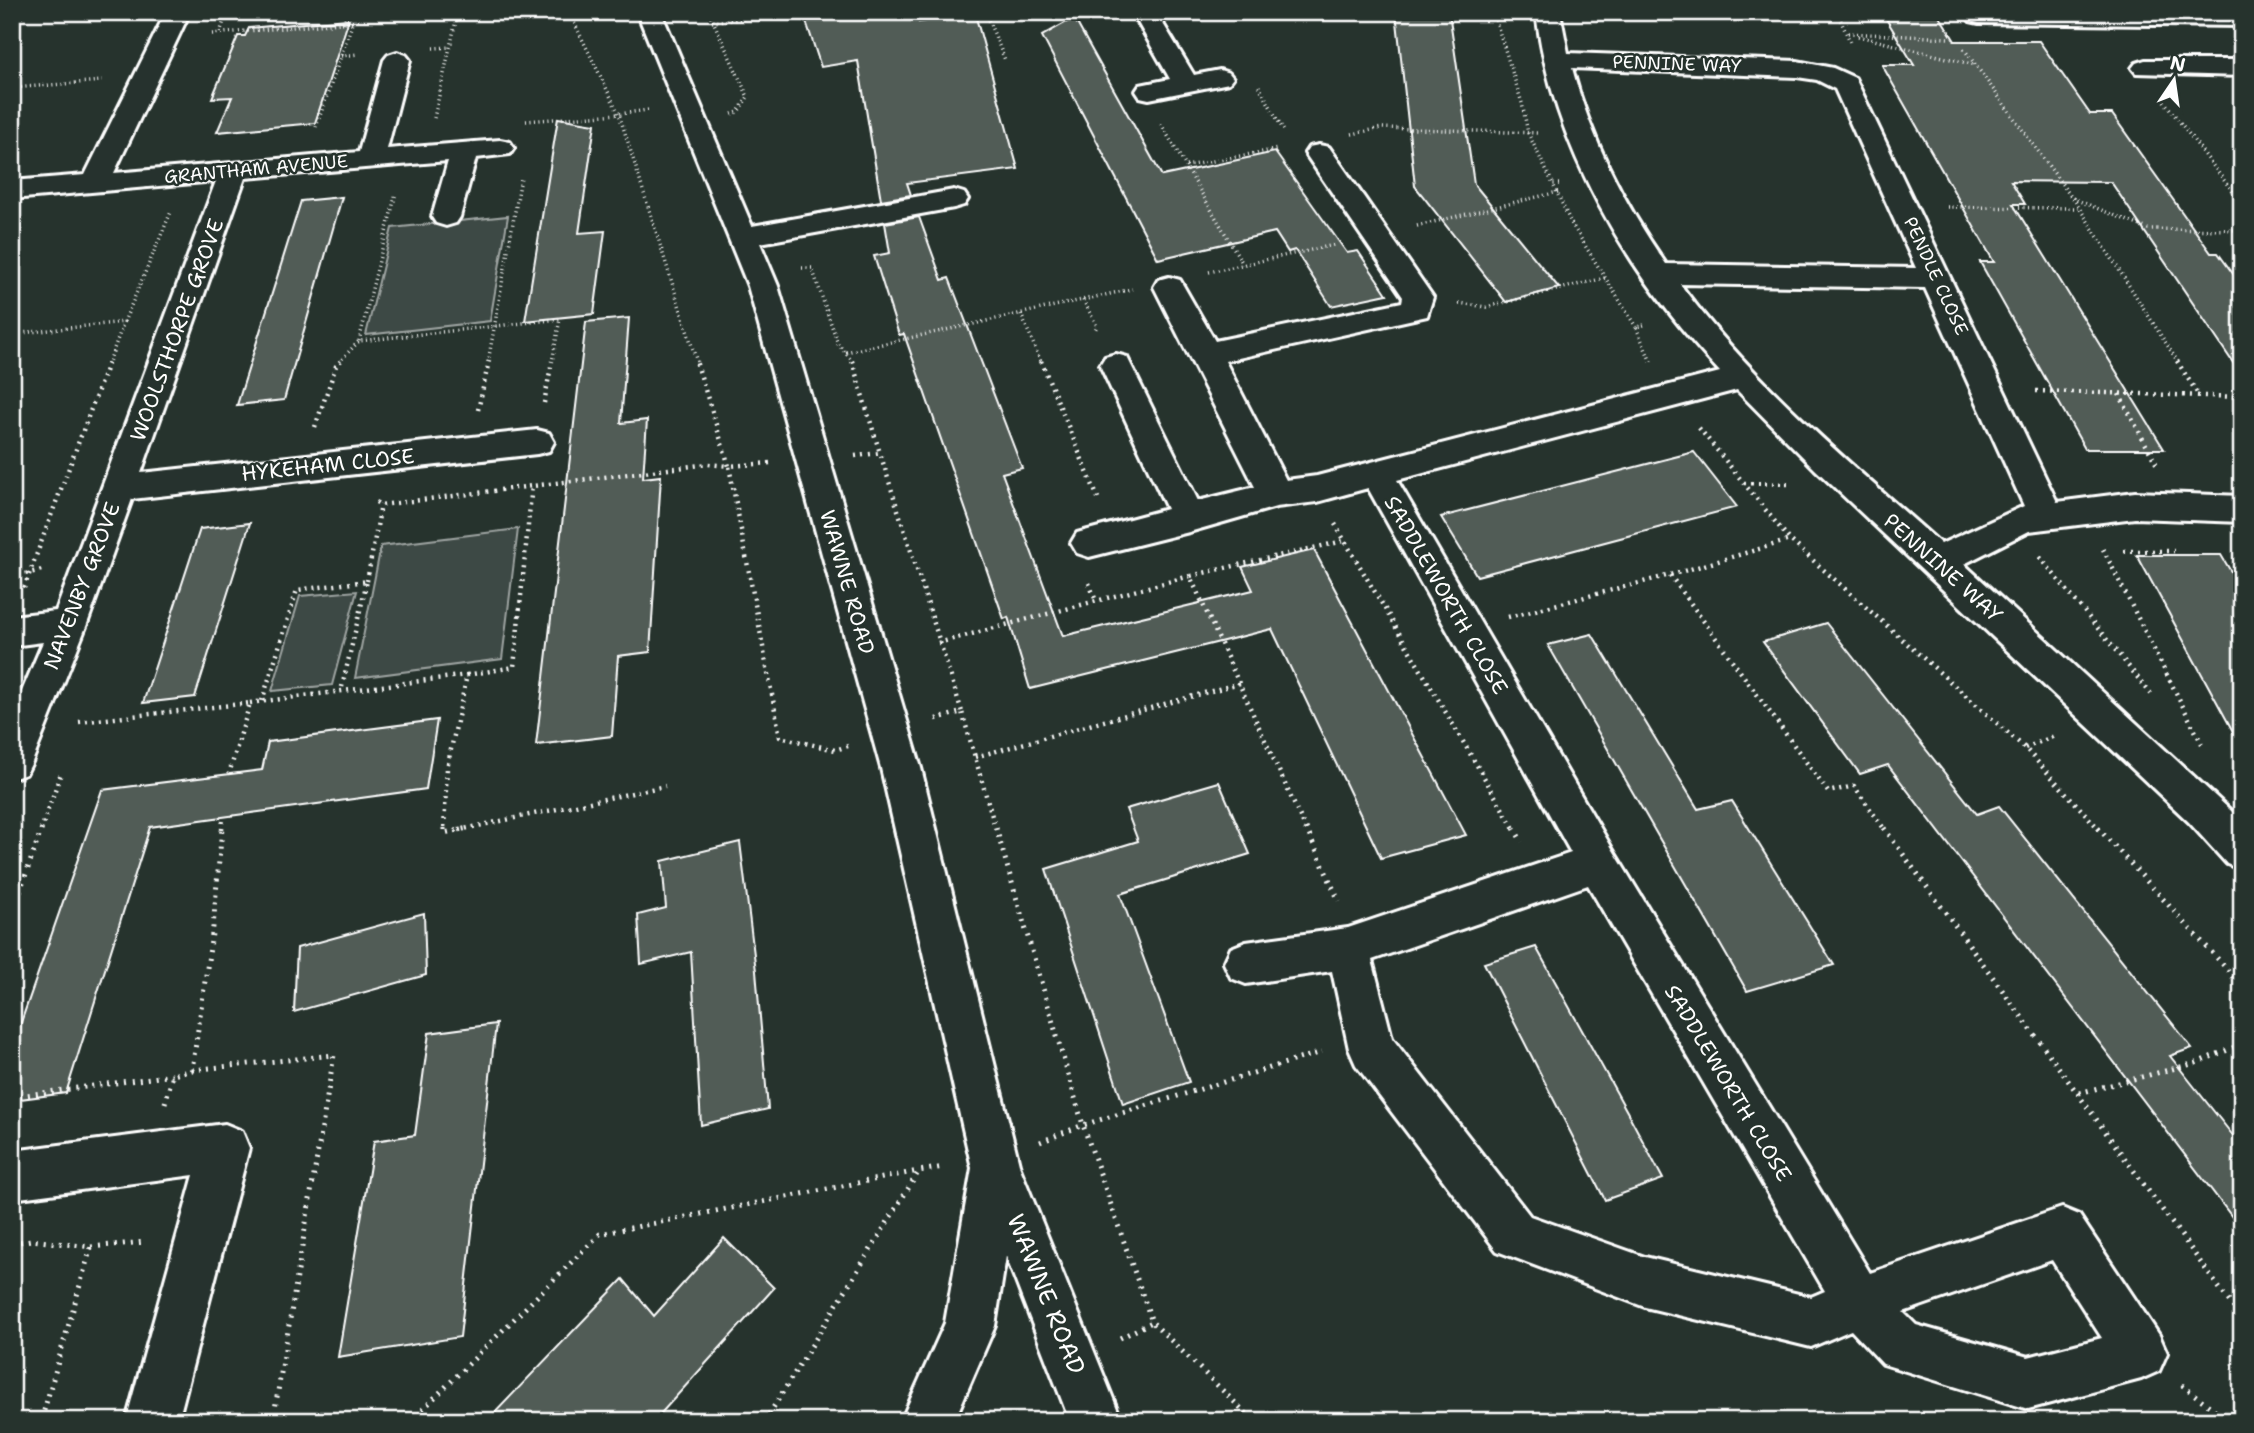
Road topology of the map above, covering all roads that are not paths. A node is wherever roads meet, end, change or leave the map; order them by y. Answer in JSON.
{"nodes":[{"id":1,"x":178,"y":12,"type":"edge"},
{"id":2,"x":649,"y":12,"type":"edge"},
{"id":3,"x":1143,"y":12,"type":"edge"},
{"id":4,"x":1548,"y":12,"type":"edge"},
{"id":5,"x":2111,"y":15,"type":"edge"},
{"id":6,"x":1979,"y":16,"type":"dead end"},
{"id":7,"x":2242,"y":19,"type":"edge"},
{"id":8,"x":397,"y":60,"type":"dead end"},
{"id":9,"x":1556,"y":60,"type":"junction"},
{"id":10,"x":2145,"y":68,"type":"dead end"},
{"id":11,"x":2242,"y":68,"type":"edge"},
{"id":12,"x":1797,"y":69,"type":"joint"},
{"id":13,"x":1220,"y":78,"type":"road end"},
{"id":14,"x":1186,"y":84,"type":"junction"},
{"id":15,"x":1149,"y":91,"type":"road end"},
{"id":16,"x":500,"y":148,"type":"dead end"},
{"id":17,"x":464,"y":151,"type":"junction"},
{"id":18,"x":1319,"y":153,"type":"dead end"},
{"id":19,"x":370,"y":159,"type":"junction"},
{"id":20,"x":234,"y":171,"type":"junction"},
{"id":21,"x":96,"y":181,"type":"junction"},
{"id":22,"x":12,"y":190,"type":"edge"},
{"id":23,"x":954,"y":199,"type":"dead end"},
{"id":24,"x":446,"y":217,"type":"dead end"},
{"id":25,"x":748,"y":252,"type":"junction"},
{"id":26,"x":1656,"y":274,"type":"junction"},
{"id":27,"x":1937,"y":278,"type":"junction"},
{"id":28,"x":1169,"y":287,"type":"dead end"},
{"id":29,"x":1206,"y":354,"type":"junction"},
{"id":30,"x":1116,"y":365,"type":"dead end"},
{"id":31,"x":1741,"y":378,"type":"junction"},
{"id":32,"x":537,"y":442,"type":"dead end"},
{"id":33,"x":1376,"y":473,"type":"junction"},
{"id":34,"x":120,"y":488,"type":"junction"},
{"id":35,"x":1276,"y":494,"type":"junction"},
{"id":36,"x":2242,"y":509,"type":"edge"},
{"id":37,"x":2046,"y":516,"type":"junction"},
{"id":38,"x":1189,"y":519,"type":"junction"},
{"id":39,"x":1089,"y":543,"type":"dead end"},
{"id":40,"x":1937,"y":562,"type":"junction"},
{"id":41,"x":16,"y":616,"type":"edge"},
{"id":42,"x":69,"y":624,"type":"junction"},
{"id":43,"x":12,"y":762,"type":"edge"},
{"id":44,"x":2242,"y":851,"type":"edge"},
{"id":45,"x":1598,"y":863,"type":"junction"},
{"id":46,"x":1345,"y":929,"type":"junction"},
{"id":47,"x":1246,"y":963,"type":"dead end"},
{"id":48,"x":995,"y":1164,"type":"junction"},
{"id":49,"x":12,"y":1175,"type":"edge"},
{"id":50,"x":1859,"y":1302,"type":"junction"},
{"id":51,"x":152,"y":1421,"type":"edge"},
{"id":52,"x":927,"y":1421,"type":"edge"},
{"id":53,"x":1096,"y":1421,"type":"edge"}],
"edges":[{"from":1,"to":21,"type":"street"},
{"from":2,"to":25,"type":"street","name":"WAWNE ROAD"},
{"from":3,"to":14,"type":"street"},
{"from":4,"to":9,"type":"street","name":"PENNINE WAY"},
{"from":5,"to":6,"type":"street"},
{"from":5,"to":7,"type":"street"},
{"from":8,"to":19,"type":"street"},
{"from":9,"to":12,"type":"street","name":"PENNINE WAY"},
{"from":9,"to":26,"type":"street","name":"PENNINE WAY"},
{"from":10,"to":11,"type":"street"},
{"from":12,"to":27,"type":"street","name":"PENDLE CLOSE"},
{"from":13,"to":14,"type":"street"},
{"from":14,"to":15,"type":"street"},
{"from":16,"to":17,"type":"street","name":"GRANTHAM AVENUE"},
{"from":17,"to":19,"type":"street","name":"GRANTHAM AVENUE"},
{"from":17,"to":24,"type":"street"},
{"from":18,"to":29,"type":"street"},
{"from":19,"to":20,"type":"street","name":"GRANTHAM AVENUE"},
{"from":20,"to":21,"type":"street","name":"GRANTHAM AVENUE"},
{"from":20,"to":34,"type":"street","name":"WOOLSTHORPE GROVE"},
{"from":21,"to":22,"type":"street","name":"GRANTHAM AVENUE"},
{"from":23,"to":25,"type":"street"},
{"from":25,"to":48,"type":"street","name":"WAWNE ROAD"},
{"from":26,"to":27,"type":"street"},
{"from":26,"to":31,"type":"street","name":"PENNINE WAY"},
{"from":27,"to":37,"type":"street","name":"PENDLE CLOSE"},
{"from":28,"to":29,"type":"street"},
{"from":29,"to":35,"type":"street"},
{"from":30,"to":38,"type":"street"},
{"from":31,"to":33,"type":"street","name":"SADDLEWORTH CLOSE"},
{"from":31,"to":40,"type":"street","name":"PENNINE WAY"},
{"from":32,"to":34,"type":"street","name":"HYKEHAM CLOSE"},
{"from":33,"to":35,"type":"street","name":"SADDLEWORTH CLOSE"},
{"from":33,"to":45,"type":"street","name":"SADDLEWORTH CLOSE"},
{"from":34,"to":42,"type":"street","name":"NAVENBY GROVE"},
{"from":35,"to":38,"type":"street","name":"SADDLEWORTH CLOSE"},
{"from":36,"to":37,"type":"street"},
{"from":37,"to":40,"type":"street"},
{"from":38,"to":39,"type":"street","name":"SADDLEWORTH CLOSE"},
{"from":40,"to":44,"type":"street","name":"PENNINE WAY"},
{"from":41,"to":42,"type":"street"},
{"from":42,"to":43,"type":"street","name":"NAVENBY GROVE"},
{"from":45,"to":46,"type":"street"},
{"from":45,"to":50,"type":"street","name":"SADDLEWORTH CLOSE"},
{"from":46,"to":47,"type":"street"},
{"from":46,"to":50,"type":"street"},
{"from":48,"to":52,"type":"street","name":"WAWNE ROAD"},
{"from":48,"to":53,"type":"street","name":"WAWNE ROAD"},
{"from":49,"to":51,"type":"street"},
{"from":50,"to":50,"type":"street","name":"SADDLEWORTH CLOSE"}]}
